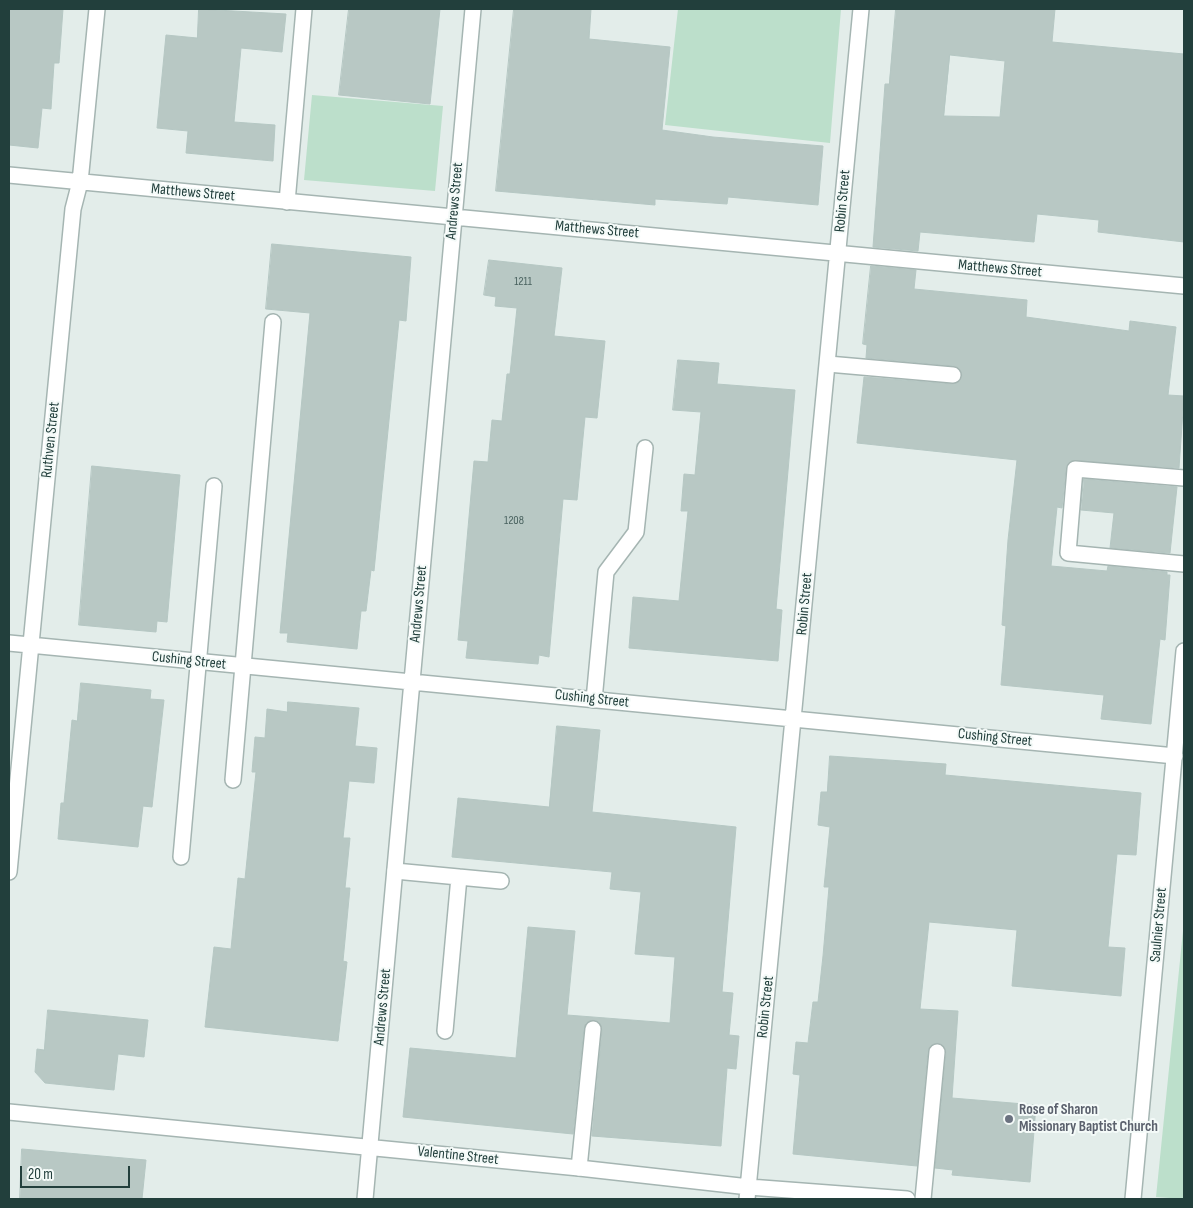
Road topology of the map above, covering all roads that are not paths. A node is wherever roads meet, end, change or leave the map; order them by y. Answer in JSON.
{"nodes":[{"id":1,"x":96,"y":9,"type":"edge"},
{"id":2,"x":304,"y":9,"type":"edge"},
{"id":3,"x":473,"y":9,"type":"edge"},
{"id":4,"x":861,"y":9,"type":"edge"},
{"id":5,"x":9,"y":175,"type":"edge"},
{"id":6,"x":80,"y":182,"type":"junction"},
{"id":7,"x":287,"y":202,"type":"junction"},
{"id":8,"x":454,"y":217,"type":"junction"},
{"id":9,"x":838,"y":253,"type":"junction"},
{"id":10,"x":1184,"y":286,"type":"edge"},
{"id":11,"x":274,"y":322,"type":"dead end"},
{"id":12,"x":828,"y":364,"type":"junction"},
{"id":13,"x":954,"y":376,"type":"dead end"},
{"id":14,"x":645,"y":448,"type":"dead end"},
{"id":15,"x":1184,"y":478,"type":"edge"},
{"id":16,"x":214,"y":486,"type":"dead end"},
{"id":17,"x":1184,"y":564,"type":"edge"},
{"id":18,"x":9,"y":643,"type":"edge"},
{"id":19,"x":30,"y":645,"type":"junction"},
{"id":20,"x":1184,"y":660,"type":"edge"},
{"id":21,"x":199,"y":662,"type":"junction"},
{"id":22,"x":243,"y":666,"type":"junction"},
{"id":23,"x":412,"y":682,"type":"junction"},
{"id":24,"x":594,"y":700,"type":"junction"},
{"id":25,"x":794,"y":719,"type":"junction"},
{"id":26,"x":1175,"y":756,"type":"junction"},
{"id":27,"x":233,"y":780,"type":"dead end"},
{"id":28,"x":181,"y":857,"type":"dead end"},
{"id":29,"x":395,"y":871,"type":"junction"},
{"id":30,"x":9,"y":872,"type":"edge"},
{"id":31,"x":458,"y":877,"type":"junction"},
{"id":32,"x":501,"y":881,"type":"dead end"},
{"id":33,"x":593,"y":1029,"type":"dead end"},
{"id":34,"x":445,"y":1031,"type":"dead end"},
{"id":35,"x":937,"y":1052,"type":"dead end"},
{"id":36,"x":9,"y":1112,"type":"edge"},
{"id":37,"x":370,"y":1148,"type":"junction"},
{"id":38,"x":579,"y":1168,"type":"junction"},
{"id":39,"x":748,"y":1193,"type":"edge"},
{"id":40,"x":366,"y":1199,"type":"edge"},
{"id":41,"x":907,"y":1199,"type":"edge"},
{"id":42,"x":923,"y":1199,"type":"edge"},
{"id":43,"x":1133,"y":1199,"type":"edge"}],
"edges":[{"from":1,"to":6,"type":"street","name":"Ruthven Street"},
{"from":2,"to":7,"type":"street"},
{"from":3,"to":8,"type":"street","name":"Andrews Street"},
{"from":4,"to":9,"type":"street","name":"Robin Street"},
{"from":5,"to":6,"type":"street","name":"Matthews Street"},
{"from":6,"to":7,"type":"street","name":"Matthews Street"},
{"from":6,"to":19,"type":"street","name":"Ruthven Street"},
{"from":7,"to":8,"type":"street","name":"Matthews Street"},
{"from":8,"to":9,"type":"street","name":"Matthews Street"},
{"from":8,"to":23,"type":"street","name":"Andrews Street"},
{"from":9,"to":10,"type":"street","name":"Matthews Street"},
{"from":9,"to":12,"type":"street","name":"Robin Street"},
{"from":11,"to":22,"type":"street"},
{"from":12,"to":13,"type":"street"},
{"from":12,"to":25,"type":"street","name":"Robin Street"},
{"from":14,"to":24,"type":"street"},
{"from":15,"to":17,"type":"street"},
{"from":16,"to":21,"type":"street"},
{"from":18,"to":19,"type":"street","name":"Cushing Street"},
{"from":19,"to":21,"type":"street","name":"Cushing Street"},
{"from":19,"to":30,"type":"street","name":"Ruthven Street"},
{"from":20,"to":26,"type":"street","name":"Saulnier Street"},
{"from":21,"to":22,"type":"street","name":"Cushing Street"},
{"from":21,"to":28,"type":"street"},
{"from":22,"to":23,"type":"street","name":"Cushing Street"},
{"from":22,"to":27,"type":"street"},
{"from":23,"to":24,"type":"street","name":"Cushing Street"},
{"from":23,"to":29,"type":"street","name":"Andrews Street"},
{"from":24,"to":25,"type":"street","name":"Cushing Street"},
{"from":25,"to":26,"type":"street","name":"Cushing Street"},
{"from":25,"to":39,"type":"street","name":"Robin Street"},
{"from":26,"to":43,"type":"street","name":"Saulnier Street"},
{"from":29,"to":31,"type":"street"},
{"from":29,"to":37,"type":"street","name":"Andrews Street"},
{"from":31,"to":32,"type":"street"},
{"from":31,"to":34,"type":"street"},
{"from":33,"to":38,"type":"street"},
{"from":35,"to":42,"type":"street"},
{"from":36,"to":37,"type":"street","name":"Valentine Street"},
{"from":37,"to":38,"type":"street","name":"Valentine Street"},
{"from":37,"to":40,"type":"street","name":"Andrews Street"},
{"from":38,"to":39,"type":"street","name":"Valentine Street"},
{"from":39,"to":41,"type":"street","name":"Valentine Street"}]}
